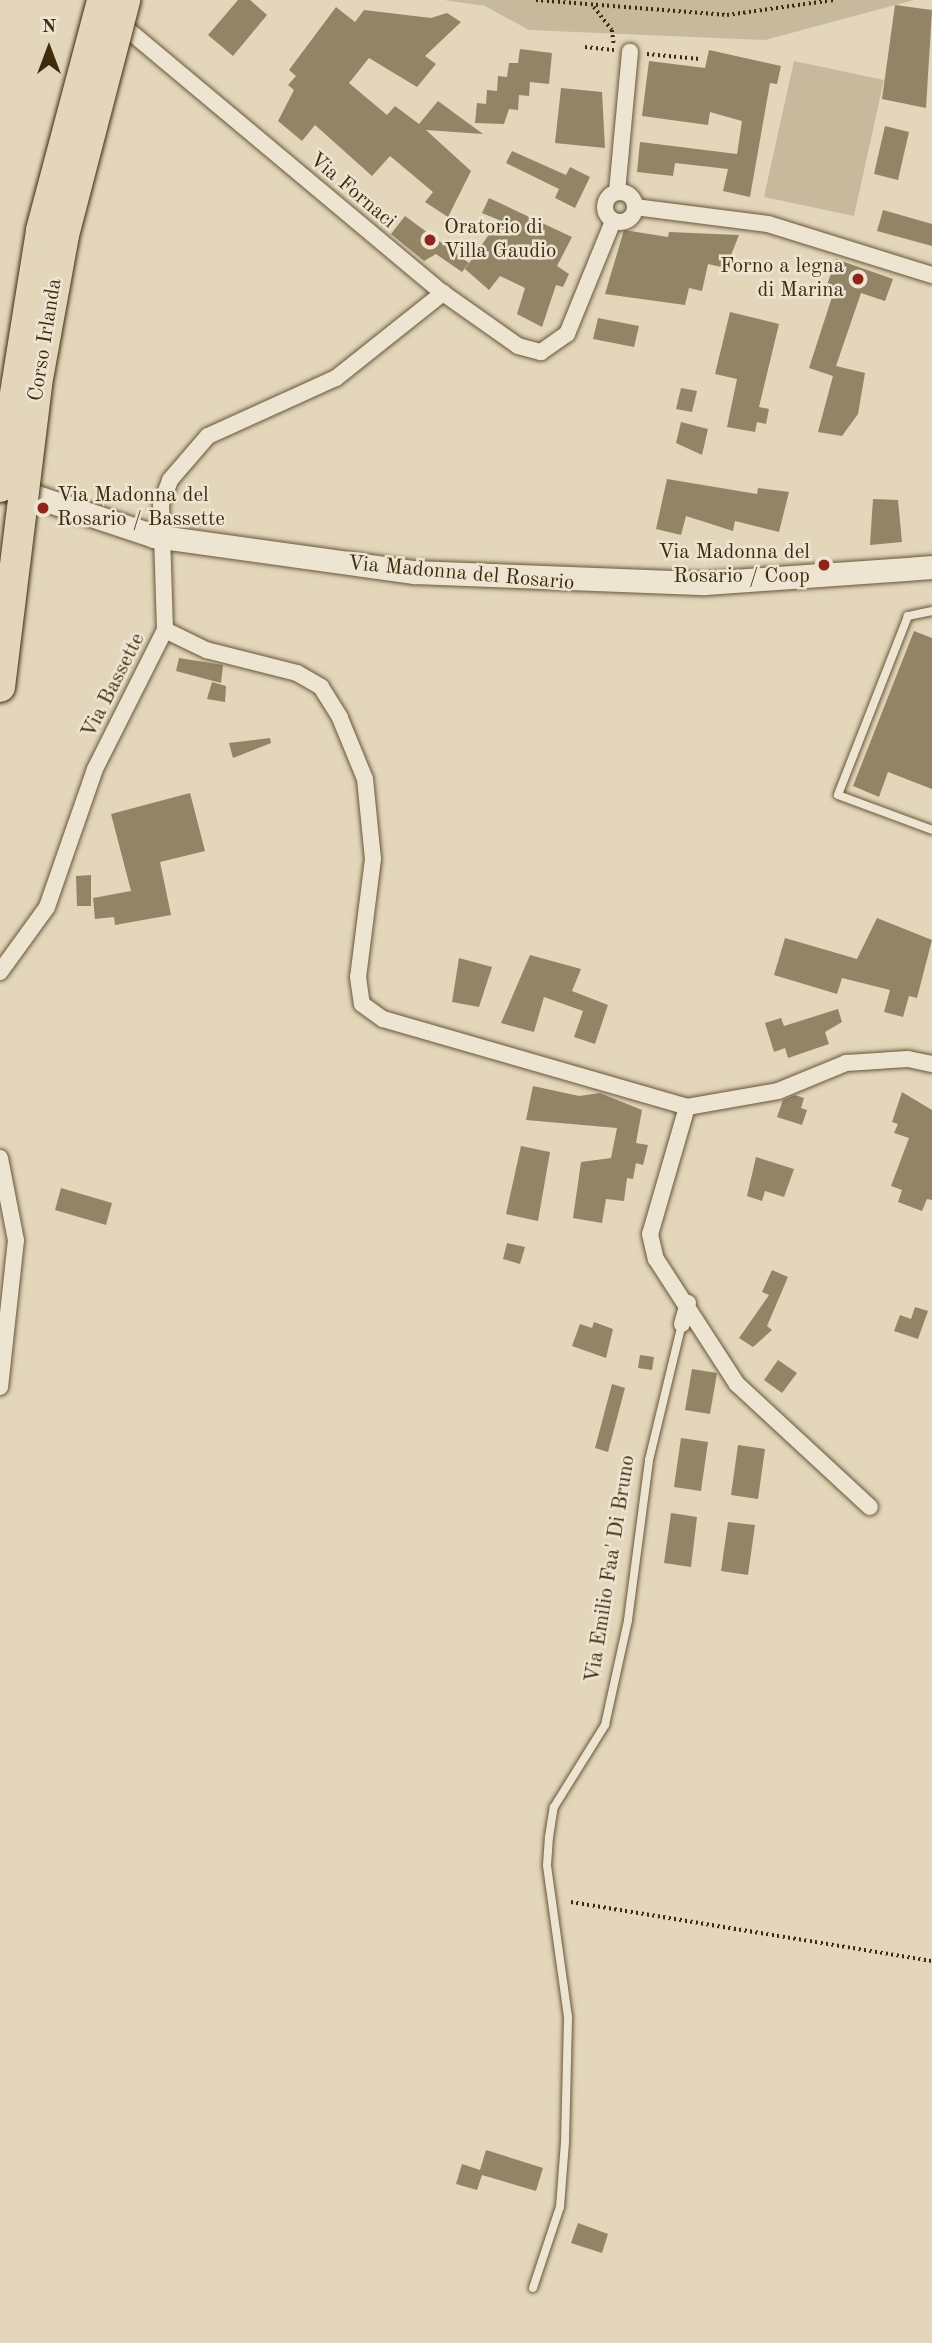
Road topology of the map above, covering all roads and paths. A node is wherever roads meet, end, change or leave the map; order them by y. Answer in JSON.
{"nodes":[{"id":1,"x":93,"y":0,"type":"edge"},
{"id":2,"x":102,"y":0,"type":"edge"},
{"id":3,"x":125,"y":0,"type":"edge"},
{"id":4,"x":536,"y":0,"type":"edge"},
{"id":5,"x":834,"y":0,"type":"edge"},
{"id":6,"x":594,"y":7,"type":"junction"},
{"id":7,"x":622,"y":51,"type":"joint"},
{"id":8,"x":617,"y":192,"type":"junction"},
{"id":9,"x":635,"y":207,"type":"junction"},
{"id":10,"x":613,"y":221,"type":"junction"},
{"id":11,"x":932,"y":275,"type":"edge"},
{"id":12,"x":443,"y":293,"type":"junction"},
{"id":13,"x":0,"y":486,"type":"edge"},
{"id":14,"x":165,"y":538,"type":"junction"},
{"id":15,"x":932,"y":567,"type":"edge"},
{"id":16,"x":932,"y":611,"type":"edge"},
{"id":17,"x":165,"y":630,"type":"junction"},
{"id":18,"x":0,"y":687,"type":"edge"},
{"id":19,"x":932,"y":830,"type":"edge"},
{"id":20,"x":0,"y":972,"type":"edge"},
{"id":21,"x":932,"y":1064,"type":"edge"},
{"id":22,"x":687,"y":1107,"type":"junction"},
{"id":23,"x":0,"y":1158,"type":"edge"},
{"id":24,"x":688,"y":1303,"type":"junction"},
{"id":25,"x":682,"y":1324,"type":"joint"},
{"id":26,"x":0,"y":1387,"type":"edge"},
{"id":27,"x":870,"y":1507,"type":"dead end"},
{"id":28,"x":571,"y":1902,"type":"dead end"},
{"id":29,"x":932,"y":1961,"type":"edge"},
{"id":30,"x":533,"y":2288,"type":"dead end"}],
"edges":[{"from":1,"to":12,"type":"street","name":"Via Fornaci"},
{"from":2,"to":13,"type":"highway","name":"Corso Irlanda","bridge":true},
{"from":3,"to":18,"type":"highway","name":"Corso Irlanda","bridge":true},
{"from":4,"to":6,"type":"path"},
{"from":5,"to":6,"type":"path"},
{"from":6,"to":7,"type":"path"},
{"from":7,"to":8,"type":"street","name":"Via Fornaci"},
{"from":8,"to":9,"type":"street"},
{"from":8,"to":10,"type":"street","name":"Via Fornaci"},
{"from":9,"to":10,"type":"street"},
{"from":9,"to":11,"type":"street"},
{"from":10,"to":12,"type":"street","name":"Via Fornaci"},
{"from":12,"to":14,"type":"street","name":"Via Bassette"},
{"from":13,"to":14,"type":"street","name":"Via Madonna del Rosario"},
{"from":14,"to":15,"type":"street","name":"Via Madonna del Rosario"},
{"from":14,"to":17,"type":"street","name":"Via Bassette"},
{"from":16,"to":19,"type":"lane"},
{"from":17,"to":20,"type":"street","name":"Via Bassette"},
{"from":17,"to":22,"type":"street"},
{"from":21,"to":22,"type":"street"},
{"from":22,"to":24,"type":"street"},
{"from":23,"to":26,"type":"street"},
{"from":24,"to":25,"type":"street","name":"Via Emilio Faa' Di Bruno"},
{"from":24,"to":27,"type":"street"},
{"from":25,"to":30,"type":"lane","name":"Via Emilio Faa' Di Bruno"},
{"from":28,"to":29,"type":"path"}]}
